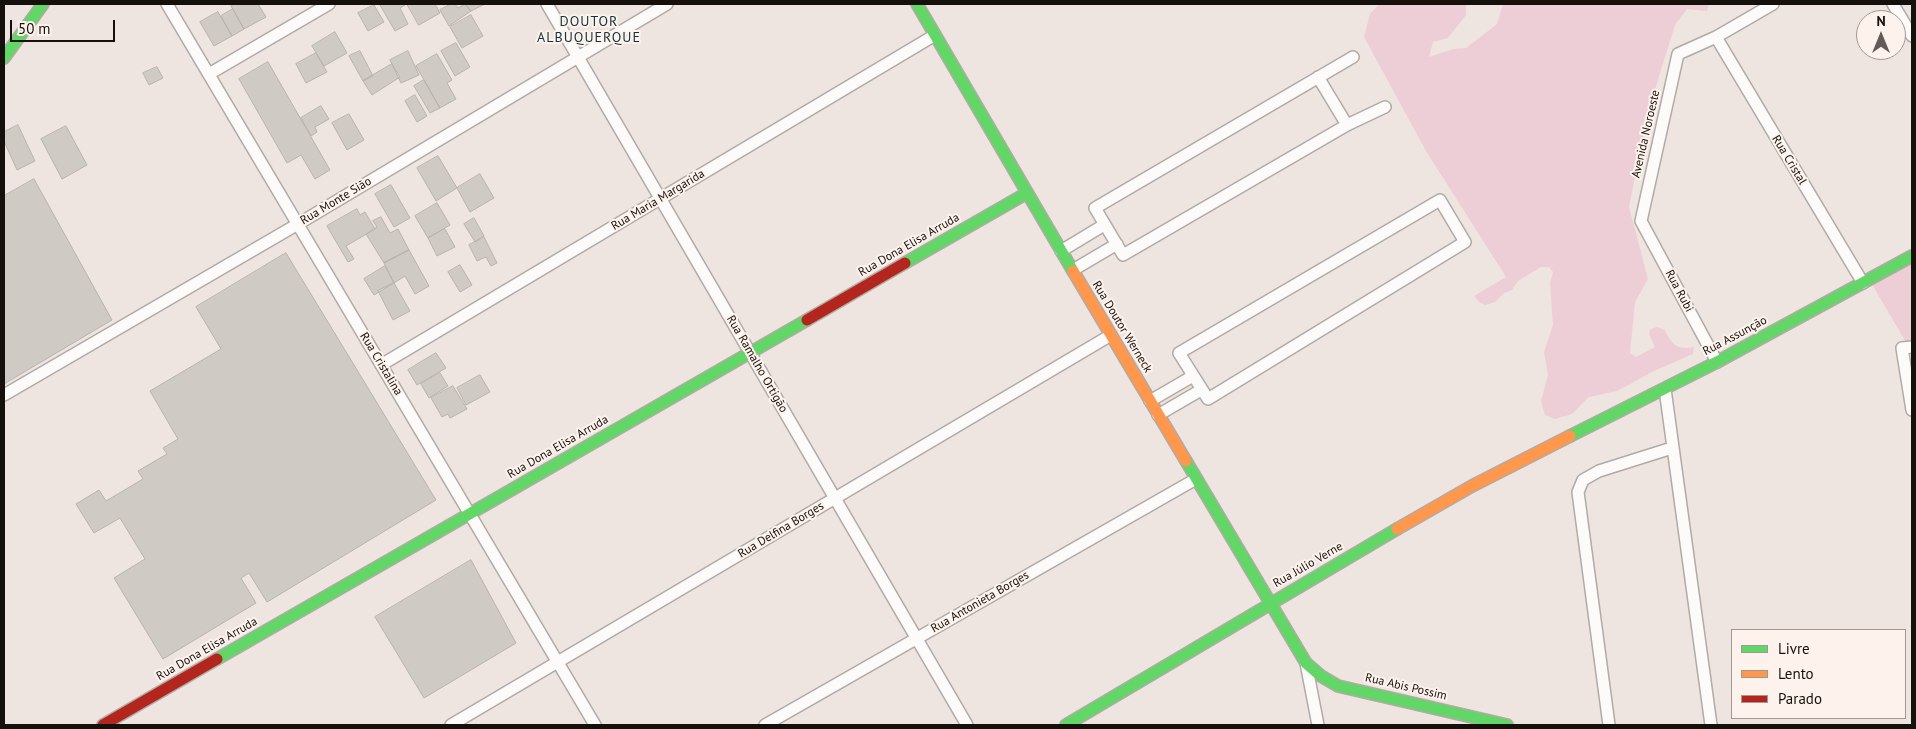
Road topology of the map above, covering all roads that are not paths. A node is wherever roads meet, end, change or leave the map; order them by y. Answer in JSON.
{"nodes":[{"id":1,"x":43,"y":4,"type":"edge"},
{"id":2,"x":167,"y":4,"type":"edge"},
{"id":3,"x":329,"y":4,"type":"edge"},
{"id":4,"x":547,"y":4,"type":"edge"},
{"id":5,"x":667,"y":4,"type":"edge"},
{"id":6,"x":916,"y":4,"type":"edge"},
{"id":7,"x":1773,"y":4,"type":"edge"},
{"id":8,"x":1893,"y":4,"type":"edge"},
{"id":9,"x":936,"y":35,"type":"junction"},
{"id":10,"x":1912,"y":36,"type":"edge"},
{"id":11,"x":1716,"y":38,"type":"junction"},
{"id":12,"x":1353,"y":56,"type":"dead end"},
{"id":13,"x":577,"y":57,"type":"junction"},
{"id":14,"x":4,"y":58,"type":"edge"},
{"id":15,"x":209,"y":74,"type":"junction"},
{"id":16,"x":1318,"y":78,"type":"junction"},
{"id":17,"x":1385,"y":107,"type":"dead end"},
{"id":18,"x":1347,"y":125,"type":"junction"},
{"id":19,"x":1027,"y":193,"type":"junction"},
{"id":20,"x":661,"y":198,"type":"junction"},
{"id":21,"x":1641,"y":220,"type":"joint"},
{"id":22,"x":298,"y":224,"type":"junction"},
{"id":23,"x":1104,"y":225,"type":"junction"},
{"id":24,"x":1117,"y":244,"type":"junction"},
{"id":25,"x":1061,"y":251,"type":"junction"},
{"id":26,"x":1912,"y":256,"type":"edge"},
{"id":27,"x":1073,"y":270,"type":"junction"},
{"id":28,"x":1863,"y":282,"type":"junction"},
{"id":29,"x":1111,"y":335,"type":"junction"},
{"id":30,"x":1912,"y":347,"type":"edge"},
{"id":31,"x":750,"y":352,"type":"junction"},
{"id":32,"x":1717,"y":362,"type":"junction"},
{"id":33,"x":381,"y":364,"type":"junction"},
{"id":34,"x":1193,"y":376,"type":"junction"},
{"id":35,"x":1665,"y":389,"type":"junction"},
{"id":36,"x":1201,"y":390,"type":"junction"},
{"id":37,"x":4,"y":395,"type":"edge"},
{"id":38,"x":1150,"y":401,"type":"junction"},
{"id":39,"x":1912,"y":410,"type":"edge"},
{"id":40,"x":1158,"y":415,"type":"junction"},
{"id":41,"x":1570,"y":438,"type":"joint"},
{"id":42,"x":1672,"y":448,"type":"junction"},
{"id":43,"x":1196,"y":479,"type":"junction"},
{"id":44,"x":834,"y":498,"type":"junction"},
{"id":45,"x":470,"y":514,"type":"junction"},
{"id":46,"x":1270,"y":603,"type":"junction"},
{"id":47,"x":916,"y":638,"type":"junction"},
{"id":48,"x":558,"y":662,"type":"junction"},
{"id":49,"x":1306,"y":663,"type":"junction"},
{"id":50,"x":1506,"y":724,"type":"edge"},
{"id":51,"x":103,"y":725,"type":"edge"},
{"id":52,"x":451,"y":725,"type":"edge"},
{"id":53,"x":595,"y":725,"type":"edge"},
{"id":54,"x":765,"y":725,"type":"edge"},
{"id":55,"x":967,"y":725,"type":"edge"},
{"id":56,"x":1066,"y":725,"type":"edge"},
{"id":57,"x":1318,"y":725,"type":"edge"},
{"id":58,"x":1609,"y":725,"type":"edge"},
{"id":59,"x":1711,"y":725,"type":"edge"}],
"edges":[{"from":1,"to":14,"type":"street"},
{"from":2,"to":15,"type":"street","name":"Rua Cristalina"},
{"from":3,"to":15,"type":"street"},
{"from":4,"to":13,"type":"street","name":"Rua Ramalho Ortigão"},
{"from":5,"to":13,"type":"street","name":"Rua Monte Sião"},
{"from":6,"to":9,"type":"street","name":"Rua Doutor Werneck"},
{"from":7,"to":11,"type":"street"},
{"from":8,"to":10,"type":"street"},
{"from":9,"to":19,"type":"street","name":"Rua Doutor Werneck"},
{"from":9,"to":20,"type":"street","name":"Rua Maria Margarida"},
{"from":11,"to":21,"type":"street","name":"Avenida Noroeste"},
{"from":11,"to":28,"type":"street","name":"Rua Cristal"},
{"from":12,"to":16,"type":"street"},
{"from":13,"to":20,"type":"street","name":"Rua Ramalho Ortigão"},
{"from":13,"to":22,"type":"street","name":"Rua Monte Sião"},
{"from":15,"to":22,"type":"street","name":"Rua Cristalina"},
{"from":16,"to":18,"type":"street"},
{"from":16,"to":23,"type":"street"},
{"from":17,"to":18,"type":"street"},
{"from":18,"to":24,"type":"street"},
{"from":19,"to":25,"type":"street","name":"Rua Doutor Werneck"},
{"from":19,"to":31,"type":"street","name":"Rua Dona Elisa Arruda"},
{"from":20,"to":31,"type":"street","name":"Rua Ramalho Ortigão"},
{"from":20,"to":33,"type":"street","name":"Rua Maria Margarida"},
{"from":21,"to":32,"type":"street","name":"Rua Rubi"},
{"from":22,"to":33,"type":"street","name":"Rua Cristalina"},
{"from":22,"to":37,"type":"street","name":"Rua Monte Sião"},
{"from":23,"to":24,"type":"street"},
{"from":23,"to":25,"type":"street"},
{"from":24,"to":27,"type":"street"},
{"from":25,"to":27,"type":"street","name":"Rua Doutor Werneck"},
{"from":26,"to":28,"type":"street","name":"Rua Assunção"},
{"from":27,"to":29,"type":"street","name":"Rua Doutor Werneck"},
{"from":28,"to":32,"type":"street","name":"Rua Assunção"},
{"from":29,"to":38,"type":"street","name":"Rua Doutor Werneck"},
{"from":29,"to":44,"type":"street","name":"Rua Delfina Borges"},
{"from":30,"to":39,"type":"street"},
{"from":31,"to":44,"type":"street","name":"Rua Ramalho Ortigão"},
{"from":31,"to":45,"type":"street","name":"Rua Dona Elisa Arruda"},
{"from":32,"to":35,"type":"street","name":"Rua Assunção"},
{"from":33,"to":45,"type":"street","name":"Rua Cristalina"},
{"from":34,"to":36,"type":"street"},
{"from":34,"to":36,"type":"street"},
{"from":34,"to":38,"type":"street"},
{"from":35,"to":41,"type":"street","name":"Rua Assunção"},
{"from":35,"to":42,"type":"street"},
{"from":36,"to":40,"type":"street"},
{"from":38,"to":40,"type":"street","name":"Rua Doutor Werneck"},
{"from":40,"to":43,"type":"street","name":"Rua Doutor Werneck"},
{"from":41,"to":46,"type":"street","name":"Rua Júlio Verne"},
{"from":42,"to":58,"type":"street"},
{"from":42,"to":59,"type":"street"},
{"from":43,"to":46,"type":"street","name":"Rua Doutor Werneck"},
{"from":43,"to":47,"type":"street","name":"Rua Antonieta Borges"},
{"from":44,"to":47,"type":"street","name":"Rua Ramalho Ortigão"},
{"from":44,"to":48,"type":"street","name":"Rua Delfina Borges"},
{"from":45,"to":48,"type":"street","name":"Rua Cristalina"},
{"from":45,"to":51,"type":"street","name":"Rua Dona Elisa Arruda"},
{"from":46,"to":49,"type":"street","name":"Rua Doutor Werneck"},
{"from":46,"to":56,"type":"street","name":"Rua Júlio Verne"},
{"from":47,"to":54,"type":"street","name":"Rua Antonieta Borges"},
{"from":47,"to":55,"type":"street","name":"Rua Ramalho Ortigão"},
{"from":48,"to":52,"type":"street","name":"Rua Delfina Borges"},
{"from":48,"to":53,"type":"street","name":"Rua Cristalina"},
{"from":49,"to":50,"type":"street","name":"Rua Abis Possim"},
{"from":49,"to":57,"type":"street"}]}
